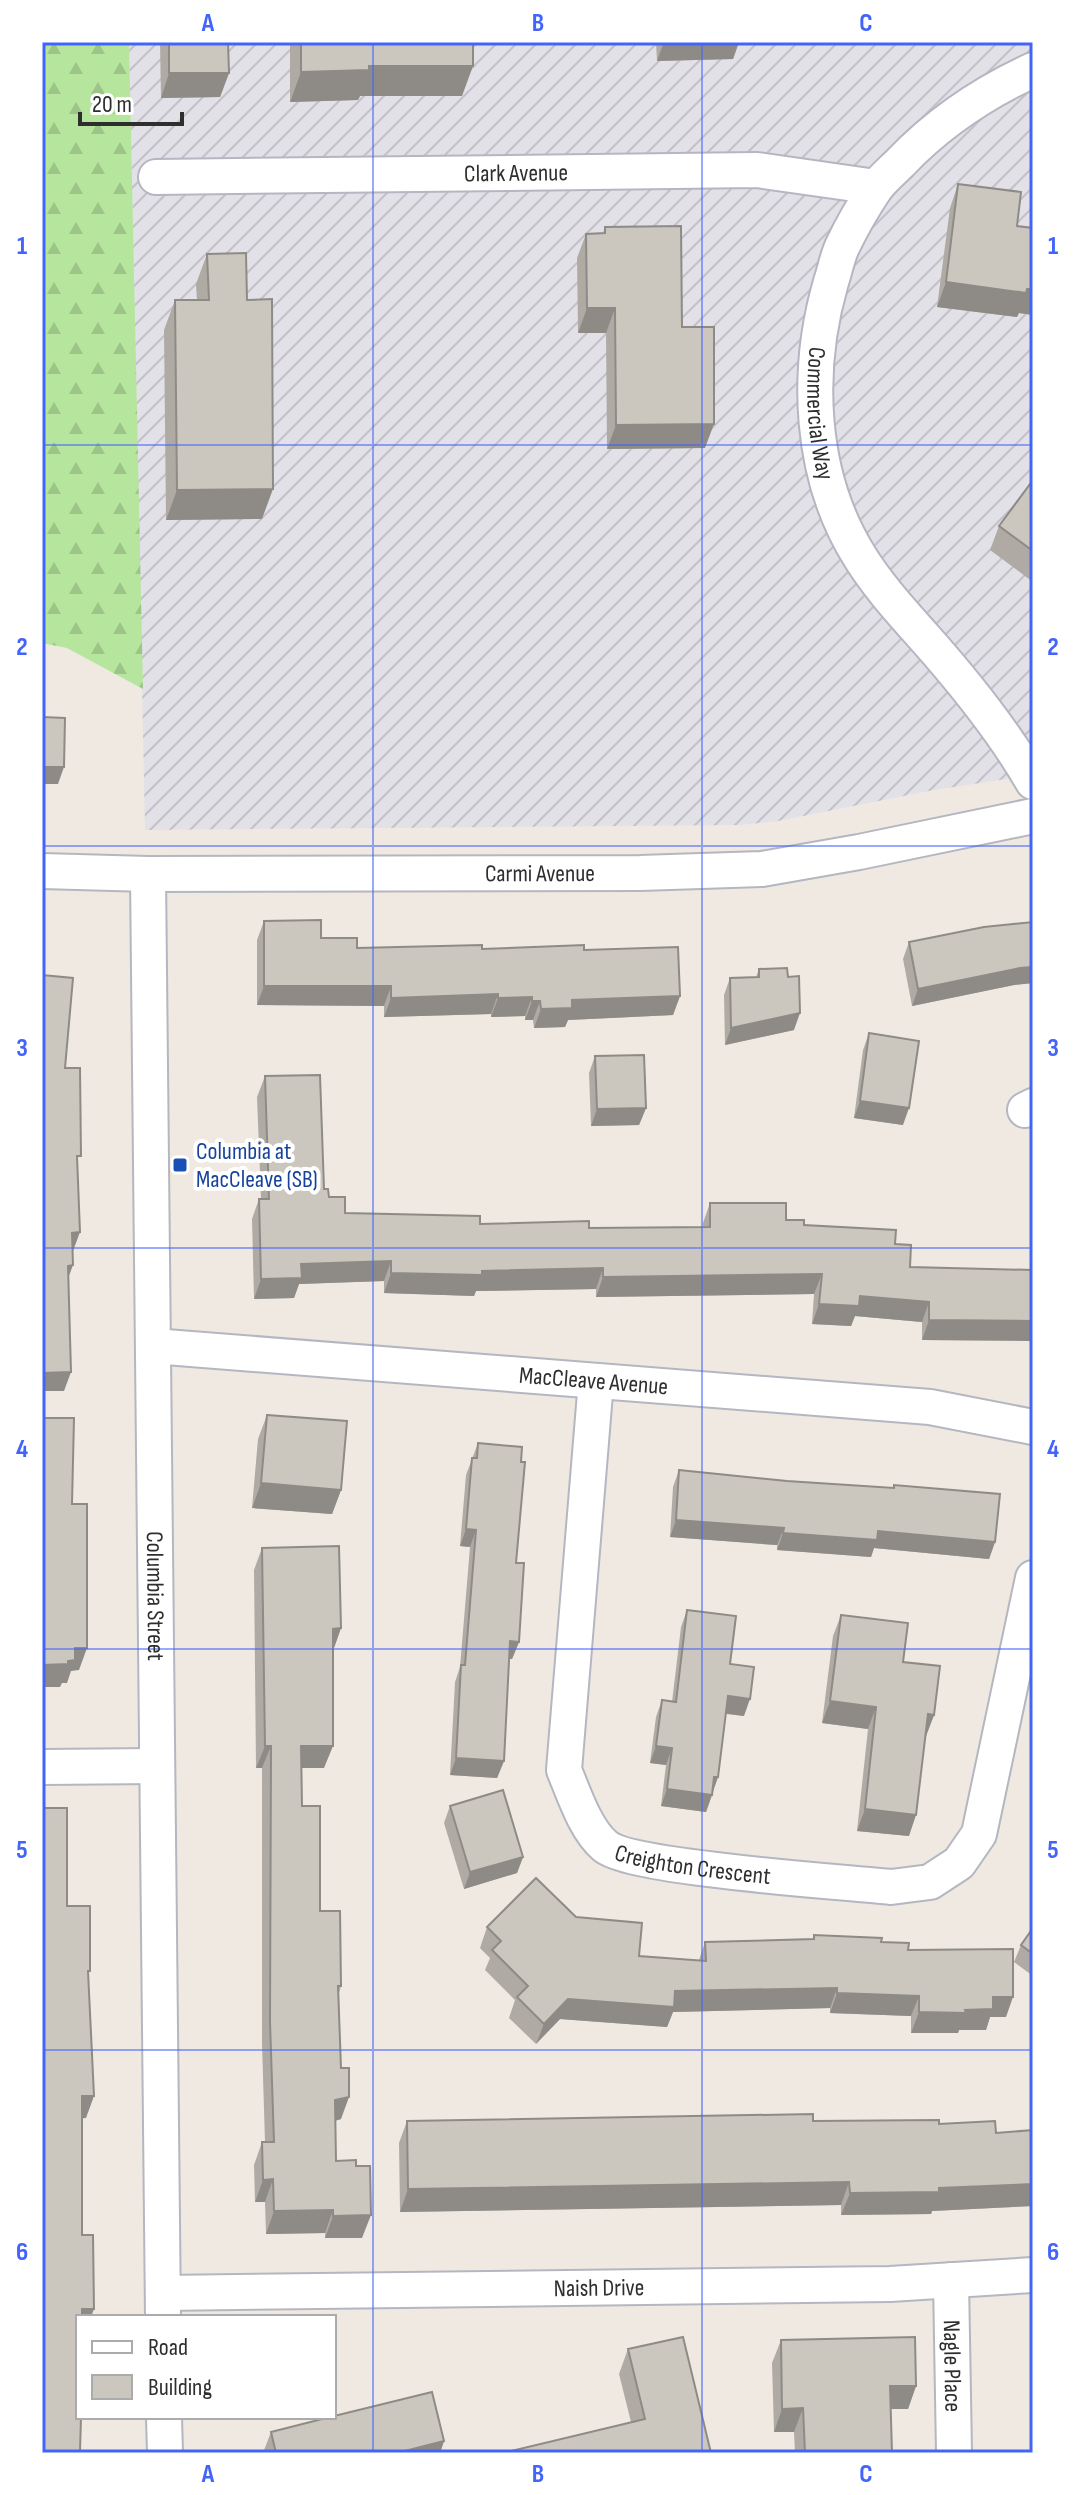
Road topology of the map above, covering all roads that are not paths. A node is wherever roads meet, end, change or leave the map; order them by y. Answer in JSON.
{"nodes":[{"id":1,"x":1033,"y":70,"type":"edge"},
{"id":2,"x":156,"y":177,"type":"dead end"},
{"id":3,"x":876,"y":187,"type":"junction"},
{"id":4,"x":1033,"y":782,"type":"edge"},
{"id":5,"x":1033,"y":816,"type":"edge"},
{"id":6,"x":42,"y":871,"type":"edge"},
{"id":7,"x":148,"y":874,"type":"junction"},
{"id":8,"x":153,"y":1346,"type":"junction"},
{"id":9,"x":596,"y":1381,"type":"junction"},
{"id":10,"x":1033,"y":1427,"type":"edge"},
{"id":11,"x":1033,"y":1578,"type":"edge"},
{"id":12,"x":157,"y":1766,"type":"junction"},
{"id":13,"x":42,"y":1767,"type":"edge"},
{"id":14,"x":1033,"y":2275,"type":"edge"},
{"id":15,"x":951,"y":2280,"type":"junction"},
{"id":16,"x":163,"y":2305,"type":"edge"},
{"id":17,"x":164,"y":2419,"type":"edge"},
{"id":18,"x":165,"y":2453,"type":"edge"},
{"id":19,"x":954,"y":2453,"type":"edge"}],
"edges":[{"from":1,"to":3,"type":"street","name":"Commercial Way"},
{"from":2,"to":3,"type":"street","name":"Clark Avenue"},
{"from":3,"to":4,"type":"street","name":"Commercial Way"},
{"from":5,"to":7,"type":"street","name":"Carmi Avenue"},
{"from":6,"to":7,"type":"street","name":"Carmi Avenue"},
{"from":7,"to":8,"type":"street","name":"Columbia Street"},
{"from":8,"to":9,"type":"street","name":"MacCleave Avenue"},
{"from":8,"to":12,"type":"street","name":"Columbia Street"},
{"from":9,"to":10,"type":"street","name":"MacCleave Avenue"},
{"from":9,"to":11,"type":"street","name":"Creighton Crescent"},
{"from":12,"to":13,"type":"street"},
{"from":12,"to":16,"type":"street","name":"Columbia Street"},
{"from":14,"to":15,"type":"street","name":"Naish Drive"},
{"from":15,"to":16,"type":"street","name":"Naish Drive"},
{"from":15,"to":19,"type":"street","name":"Nagle Place"},
{"from":17,"to":18,"type":"street"}]}
